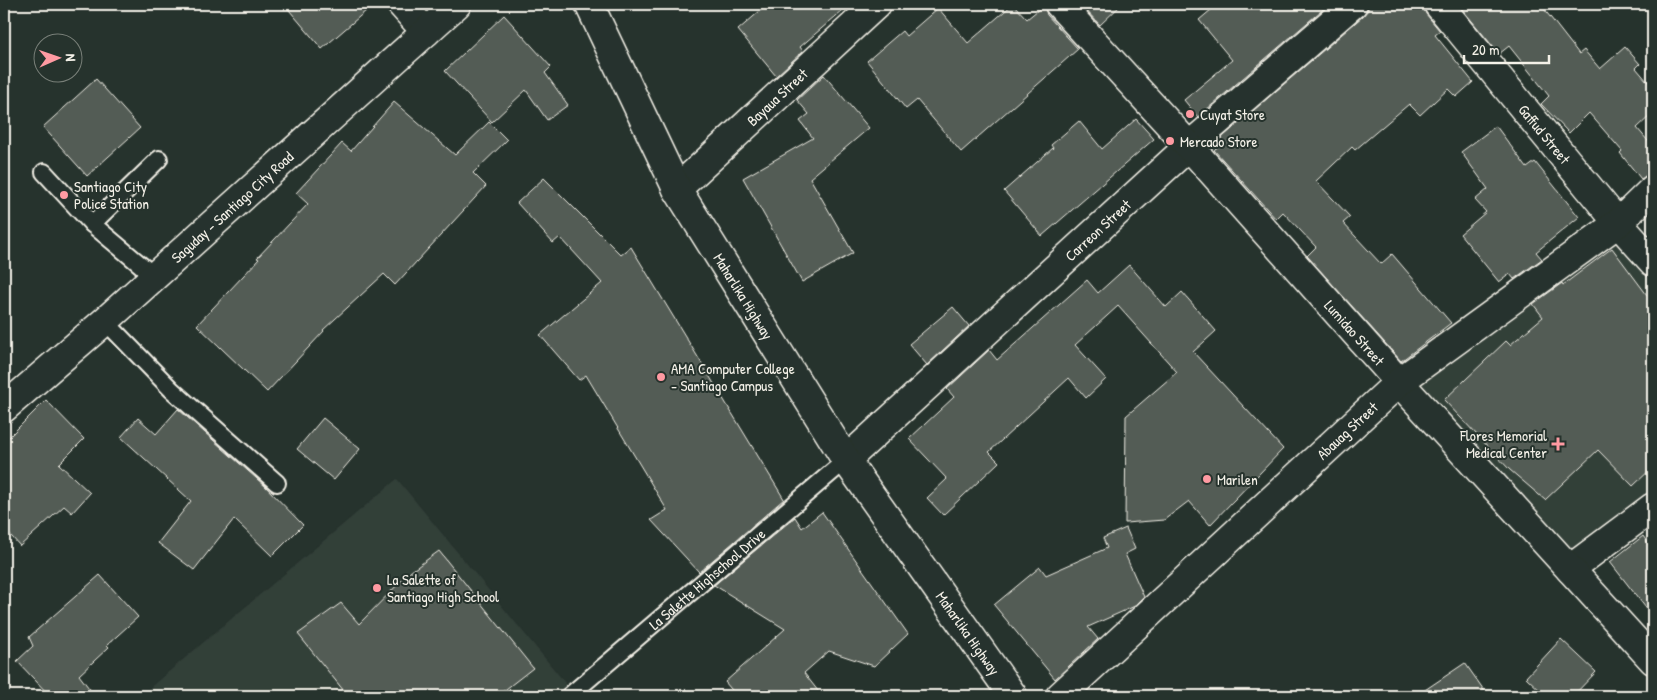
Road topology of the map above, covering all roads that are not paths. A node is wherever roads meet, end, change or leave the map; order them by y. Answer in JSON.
{"nodes":[{"id":1,"x":401,"y":4,"type":"edge"},
{"id":2,"x":457,"y":4,"type":"edge"},
{"id":3,"x":589,"y":4,"type":"edge"},
{"id":4,"x":877,"y":4,"type":"edge"},
{"id":5,"x":1059,"y":4,"type":"edge"},
{"id":6,"x":1353,"y":4,"type":"edge"},
{"id":7,"x":1438,"y":4,"type":"edge"},
{"id":8,"x":426,"y":32,"type":"junction"},
{"id":9,"x":1189,"y":146,"type":"junction"},
{"id":10,"x":159,"y":159,"type":"dead end"},
{"id":11,"x":44,"y":172,"type":"dead end"},
{"id":12,"x":677,"y":189,"type":"junction"},
{"id":13,"x":1653,"y":189,"type":"edge"},
{"id":14,"x":1618,"y":223,"type":"junction"},
{"id":15,"x":92,"y":224,"type":"junction"},
{"id":16,"x":1653,"y":262,"type":"edge"},
{"id":17,"x":154,"y":276,"type":"junction"},
{"id":18,"x":105,"y":320,"type":"junction"},
{"id":19,"x":1399,"y":382,"type":"junction"},
{"id":20,"x":4,"y":408,"type":"edge"},
{"id":21,"x":846,"y":460,"type":"junction"},
{"id":22,"x":277,"y":483,"type":"dead end"},
{"id":23,"x":1653,"y":507,"type":"edge"},
{"id":24,"x":1570,"y":569,"type":"junction"},
{"id":25,"x":1653,"y":660,"type":"edge"},
{"id":26,"x":569,"y":696,"type":"edge"},
{"id":27,"x":1012,"y":696,"type":"edge"},
{"id":28,"x":1060,"y":696,"type":"edge"}],
"edges":[{"from":1,"to":8,"type":"street"},
{"from":2,"to":8,"type":"street","name":"Saguday - Santiago City Road"},
{"from":3,"to":12,"type":"street","name":"Maharlika Highway"},
{"from":4,"to":12,"type":"street","name":"Bayaua Street"},
{"from":5,"to":9,"type":"street","name":"Lumidao Street"},
{"from":6,"to":9,"type":"street","name":"Carreon Street"},
{"from":7,"to":14,"type":"street","name":"Gaffud Street"},
{"from":8,"to":17,"type":"street","name":"Saguday - Santiago City Road"},
{"from":9,"to":19,"type":"street","name":"Lumidao Street"},
{"from":9,"to":21,"type":"street","name":"Carreon Street"},
{"from":10,"to":15,"type":"lane"},
{"from":11,"to":15,"type":"lane"},
{"from":12,"to":21,"type":"street","name":"Maharlika Highway"},
{"from":13,"to":14,"type":"street","name":"Abauag Street"},
{"from":14,"to":16,"type":"street","name":"Gaffud Street"},
{"from":14,"to":19,"type":"street","name":"Abauag Street"},
{"from":15,"to":17,"type":"lane"},
{"from":17,"to":18,"type":"street","name":"Saguday - Santiago City Road"},
{"from":18,"to":20,"type":"street","name":"Saguday - Santiago City Road"},
{"from":18,"to":22,"type":"lane"},
{"from":19,"to":24,"type":"street","name":"Lumidao Street"},
{"from":19,"to":28,"type":"street","name":"Abauag Street"},
{"from":21,"to":26,"type":"lane","name":"La Salette Highschool Drive"},
{"from":21,"to":27,"type":"street","name":"Maharlika Highway"},
{"from":23,"to":24,"type":"street"},
{"from":24,"to":25,"type":"street","name":"Lumidao Street"}]}
